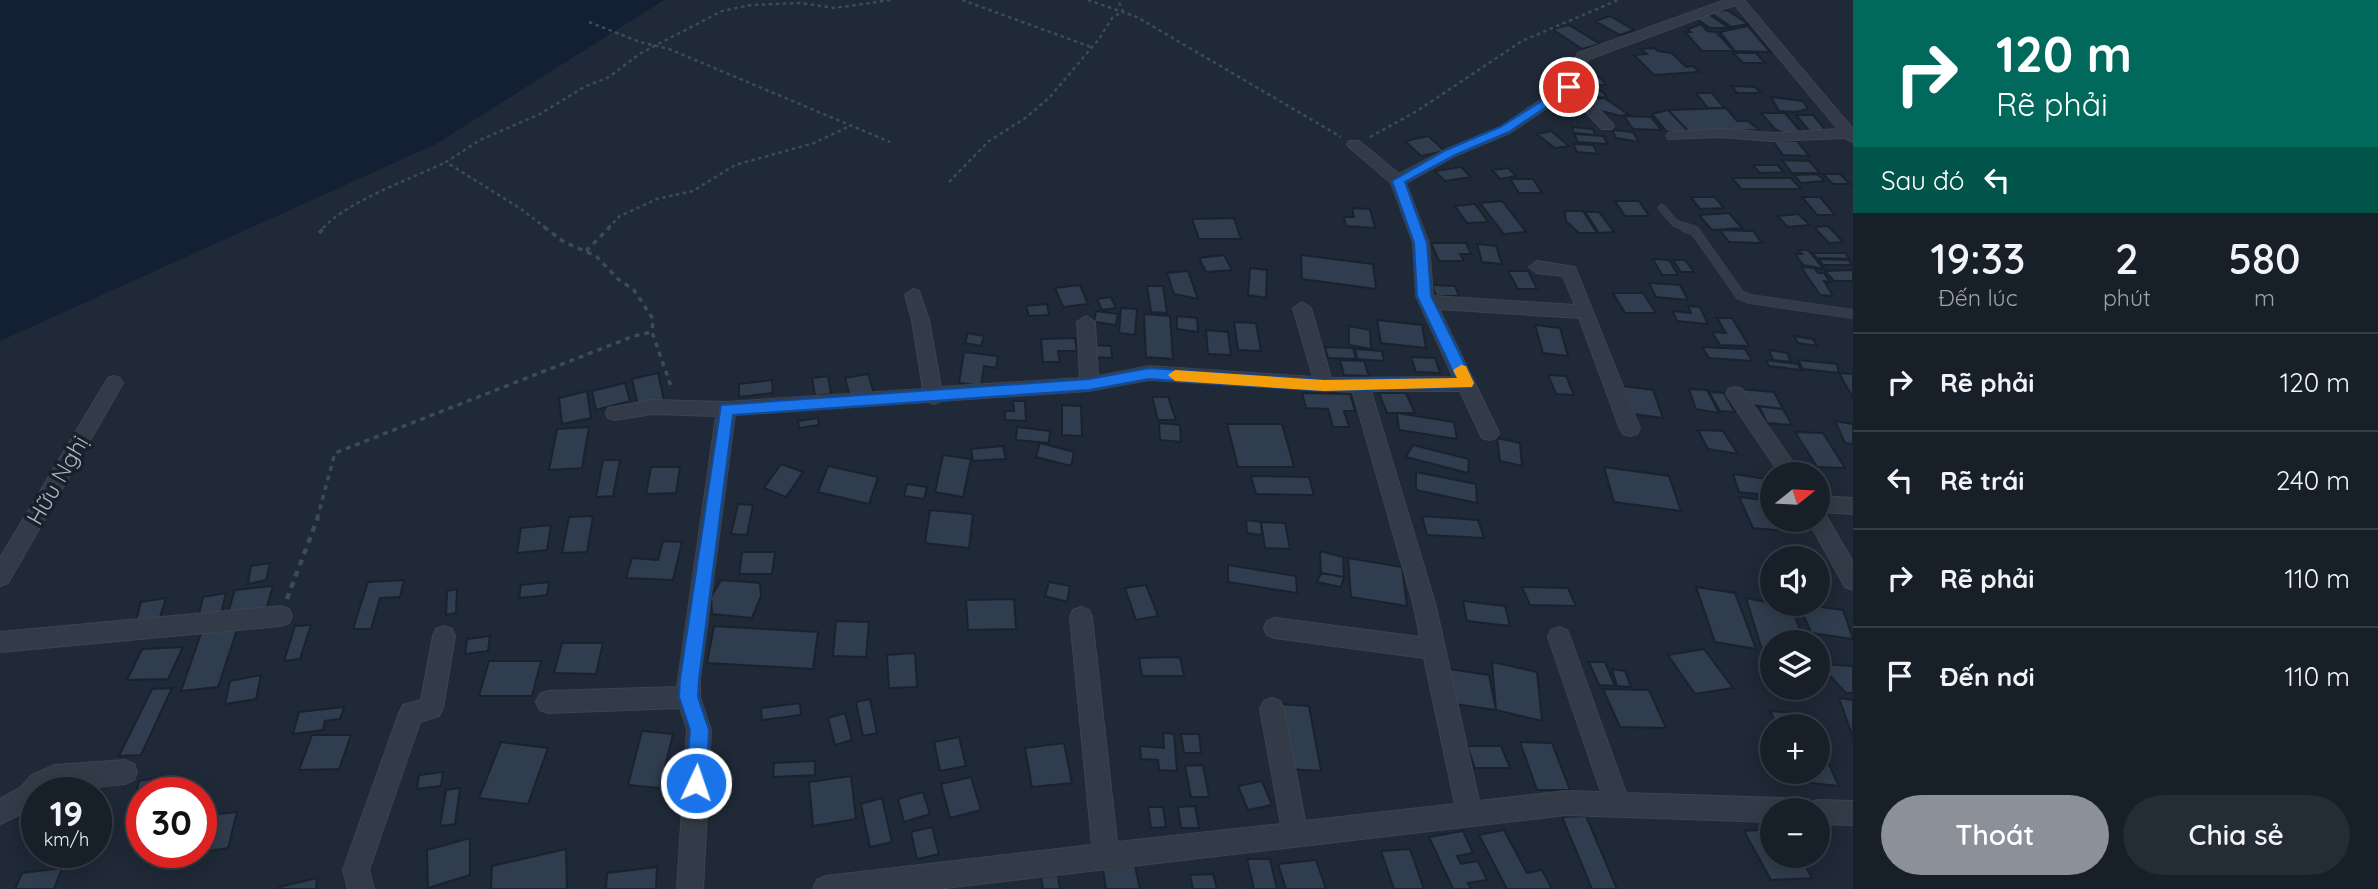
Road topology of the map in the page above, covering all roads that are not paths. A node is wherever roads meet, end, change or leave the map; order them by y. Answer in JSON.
{"nodes":[{"id":1,"x":1737,"y":0,"type":"edge"},
{"id":2,"x":1569,"y":87,"type":"junction"},
{"id":3,"x":1607,"y":126,"type":"dead end"},
{"id":4,"x":1673,"y":136,"type":"dead end"},
{"id":5,"x":1851,"y":136,"type":"edge"},
{"id":6,"x":1354,"y":144,"type":"road end"},
{"id":7,"x":1398,"y":181,"type":"junction"},
{"id":8,"x":1662,"y":208,"type":"dead end"},
{"id":9,"x":1537,"y":267,"type":"dead end"},
{"id":10,"x":913,"y":295,"type":"dead end"},
{"id":11,"x":1427,"y":302,"type":"junction"},
{"id":12,"x":1302,"y":308,"type":"dead end"},
{"id":13,"x":1586,"y":312,"type":"junction"},
{"id":14,"x":1853,"y":314,"type":"edge"},
{"id":15,"x":1086,"y":322,"type":"dead end"},
{"id":16,"x":114,"y":383,"type":"dead end"},
{"id":17,"x":1467,"y":383,"type":"junction"},
{"id":18,"x":1089,"y":384,"type":"junction"},
{"id":19,"x":1324,"y":385,"type":"junction"},
{"id":20,"x":1360,"y":385,"type":"junction"},
{"id":21,"x":1735,"y":394,"type":"dead end"},
{"id":22,"x":934,"y":397,"type":"junction"},
{"id":23,"x":726,"y":409,"type":"junction"},
{"id":24,"x":615,"y":413,"type":"dead end"},
{"id":25,"x":1630,"y":429,"type":"dead end"},
{"id":26,"x":1489,"y":433,"type":"dead end"},
{"id":27,"x":1783,"y":462,"type":"edge"},
{"id":28,"x":1830,"y":504,"type":"edge"},
{"id":29,"x":1853,"y":506,"type":"edge"},
{"id":30,"x":1825,"y":532,"type":"edge"},
{"id":31,"x":0,"y":577,"type":"edge"},
{"id":32,"x":1853,"y":581,"type":"edge"},
{"id":33,"x":281,"y":616,"type":"road end"},
{"id":34,"x":1081,"y":617,"type":"dead end"},
{"id":35,"x":1275,"y":628,"type":"dead end"},
{"id":36,"x":444,"y":636,"type":"dead end"},
{"id":37,"x":1559,"y":637,"type":"dead end"},
{"id":38,"x":0,"y":642,"type":"edge"},
{"id":39,"x":1434,"y":649,"type":"junction"},
{"id":40,"x":688,"y":697,"type":"junction"},
{"id":41,"x":548,"y":702,"type":"dead end"},
{"id":42,"x":1272,"y":709,"type":"dead end"},
{"id":43,"x":125,"y":772,"type":"dead end"},
{"id":44,"x":1618,"y":804,"type":"junction"},
{"id":45,"x":1760,"y":809,"type":"edge"},
{"id":46,"x":0,"y":812,"type":"edge"},
{"id":47,"x":1830,"y":812,"type":"edge"},
{"id":48,"x":1469,"y":813,"type":"junction"},
{"id":49,"x":1853,"y":813,"type":"edge"},
{"id":50,"x":1295,"y":832,"type":"junction"},
{"id":51,"x":1106,"y":856,"type":"junction"},
{"id":52,"x":901,"y":885,"type":"edge"},
{"id":53,"x":361,"y":889,"type":"edge"},
{"id":54,"x":690,"y":889,"type":"edge"},
{"id":55,"x":826,"y":889,"type":"edge"}],
"edges":[{"from":1,"to":2,"type":"street"},
{"from":1,"to":5,"type":"street"},
{"from":2,"to":3,"type":"street"},
{"from":2,"to":7,"type":"street"},
{"from":4,"to":5,"type":"street"},
{"from":6,"to":7,"type":"street"},
{"from":7,"to":11,"type":"street"},
{"from":8,"to":14,"type":"lane"},
{"from":9,"to":13,"type":"street"},
{"from":10,"to":22,"type":"street"},
{"from":11,"to":13,"type":"street"},
{"from":11,"to":17,"type":"street"},
{"from":12,"to":19,"type":"street"},
{"from":13,"to":25,"type":"street"},
{"from":15,"to":18,"type":"street"},
{"from":16,"to":31,"type":"street","name":"Hữu Nghị"},
{"from":17,"to":20,"type":"street"},
{"from":17,"to":26,"type":"street"},
{"from":18,"to":19,"type":"street"},
{"from":18,"to":22,"type":"street"},
{"from":19,"to":20,"type":"street"},
{"from":20,"to":39,"type":"street"},
{"from":21,"to":27,"type":"street"},
{"from":22,"to":23,"type":"street"},
{"from":23,"to":24,"type":"street"},
{"from":23,"to":40,"type":"street"},
{"from":28,"to":29,"type":"street"},
{"from":30,"to":32,"type":"street"},
{"from":33,"to":38,"type":"street"},
{"from":34,"to":51,"type":"street"},
{"from":35,"to":39,"type":"street"},
{"from":36,"to":53,"type":"street"},
{"from":37,"to":44,"type":"street"},
{"from":39,"to":48,"type":"street"},
{"from":40,"to":41,"type":"street"},
{"from":40,"to":54,"type":"street"},
{"from":42,"to":50,"type":"street"},
{"from":43,"to":46,"type":"street"},
{"from":44,"to":45,"type":"street"},
{"from":44,"to":48,"type":"street"},
{"from":47,"to":49,"type":"street"},
{"from":48,"to":50,"type":"street"},
{"from":50,"to":51,"type":"street"},
{"from":51,"to":52,"type":"street"},
{"from":52,"to":55,"type":"street"}]}
